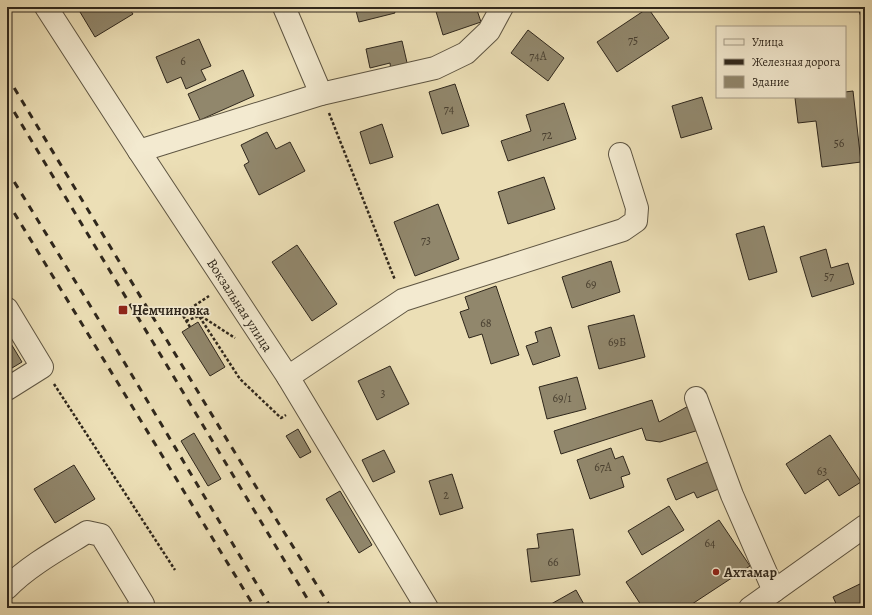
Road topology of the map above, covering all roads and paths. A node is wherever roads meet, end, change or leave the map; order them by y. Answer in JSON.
{"nodes":[{"id":1,"x":46,"y":7,"type":"edge"},
{"id":2,"x":284,"y":7,"type":"edge"},
{"id":3,"x":502,"y":7,"type":"edge"},
{"id":4,"x":321,"y":94,"type":"junction"},
{"id":5,"x":139,"y":151,"type":"junction"},
{"id":6,"x":620,"y":154,"type":"dead end"},
{"id":7,"x":403,"y":300,"type":"junction"},
{"id":8,"x":7,"y":308,"type":"edge"},
{"id":9,"x":199,"y":316,"type":"junction"},
{"id":10,"x":186,"y":321,"type":"dead end"},
{"id":11,"x":239,"y":341,"type":"dead end"},
{"id":12,"x":42,"y":367,"type":"junction"},
{"id":13,"x":288,"y":377,"type":"junction"},
{"id":14,"x":7,"y":389,"type":"edge"},
{"id":15,"x":696,"y":398,"type":"dead end"},
{"id":16,"x":281,"y":418,"type":"dead end"},
{"id":17,"x":865,"y":526,"type":"edge"},
{"id":18,"x":175,"y":570,"type":"dead end"},
{"id":19,"x":7,"y":588,"type":"edge"},
{"id":20,"x":774,"y":591,"type":"junction"},
{"id":21,"x":138,"y":608,"type":"edge"},
{"id":22,"x":427,"y":608,"type":"edge"},
{"id":23,"x":750,"y":608,"type":"edge"}],
"edges":[{"from":1,"to":5,"type":"street","name":"Вокзальная улица"},
{"from":2,"to":4,"type":"street"},
{"from":3,"to":4,"type":"street"},
{"from":4,"to":5,"type":"street"},
{"from":4,"to":7,"type":"path"},
{"from":5,"to":13,"type":"street","name":"Вокзальная улица"},
{"from":6,"to":7,"type":"street"},
{"from":7,"to":13,"type":"street"},
{"from":8,"to":12,"type":"street"},
{"from":9,"to":10,"type":"path"},
{"from":9,"to":11,"type":"path"},
{"from":9,"to":16,"type":"path"},
{"from":12,"to":14,"type":"street"},
{"from":12,"to":18,"type":"path"},
{"from":13,"to":22,"type":"street","name":"Вокзальная улица"},
{"from":15,"to":20,"type":"street"},
{"from":17,"to":20,"type":"street"},
{"from":19,"to":21,"type":"street"},
{"from":20,"to":23,"type":"street"}]}
